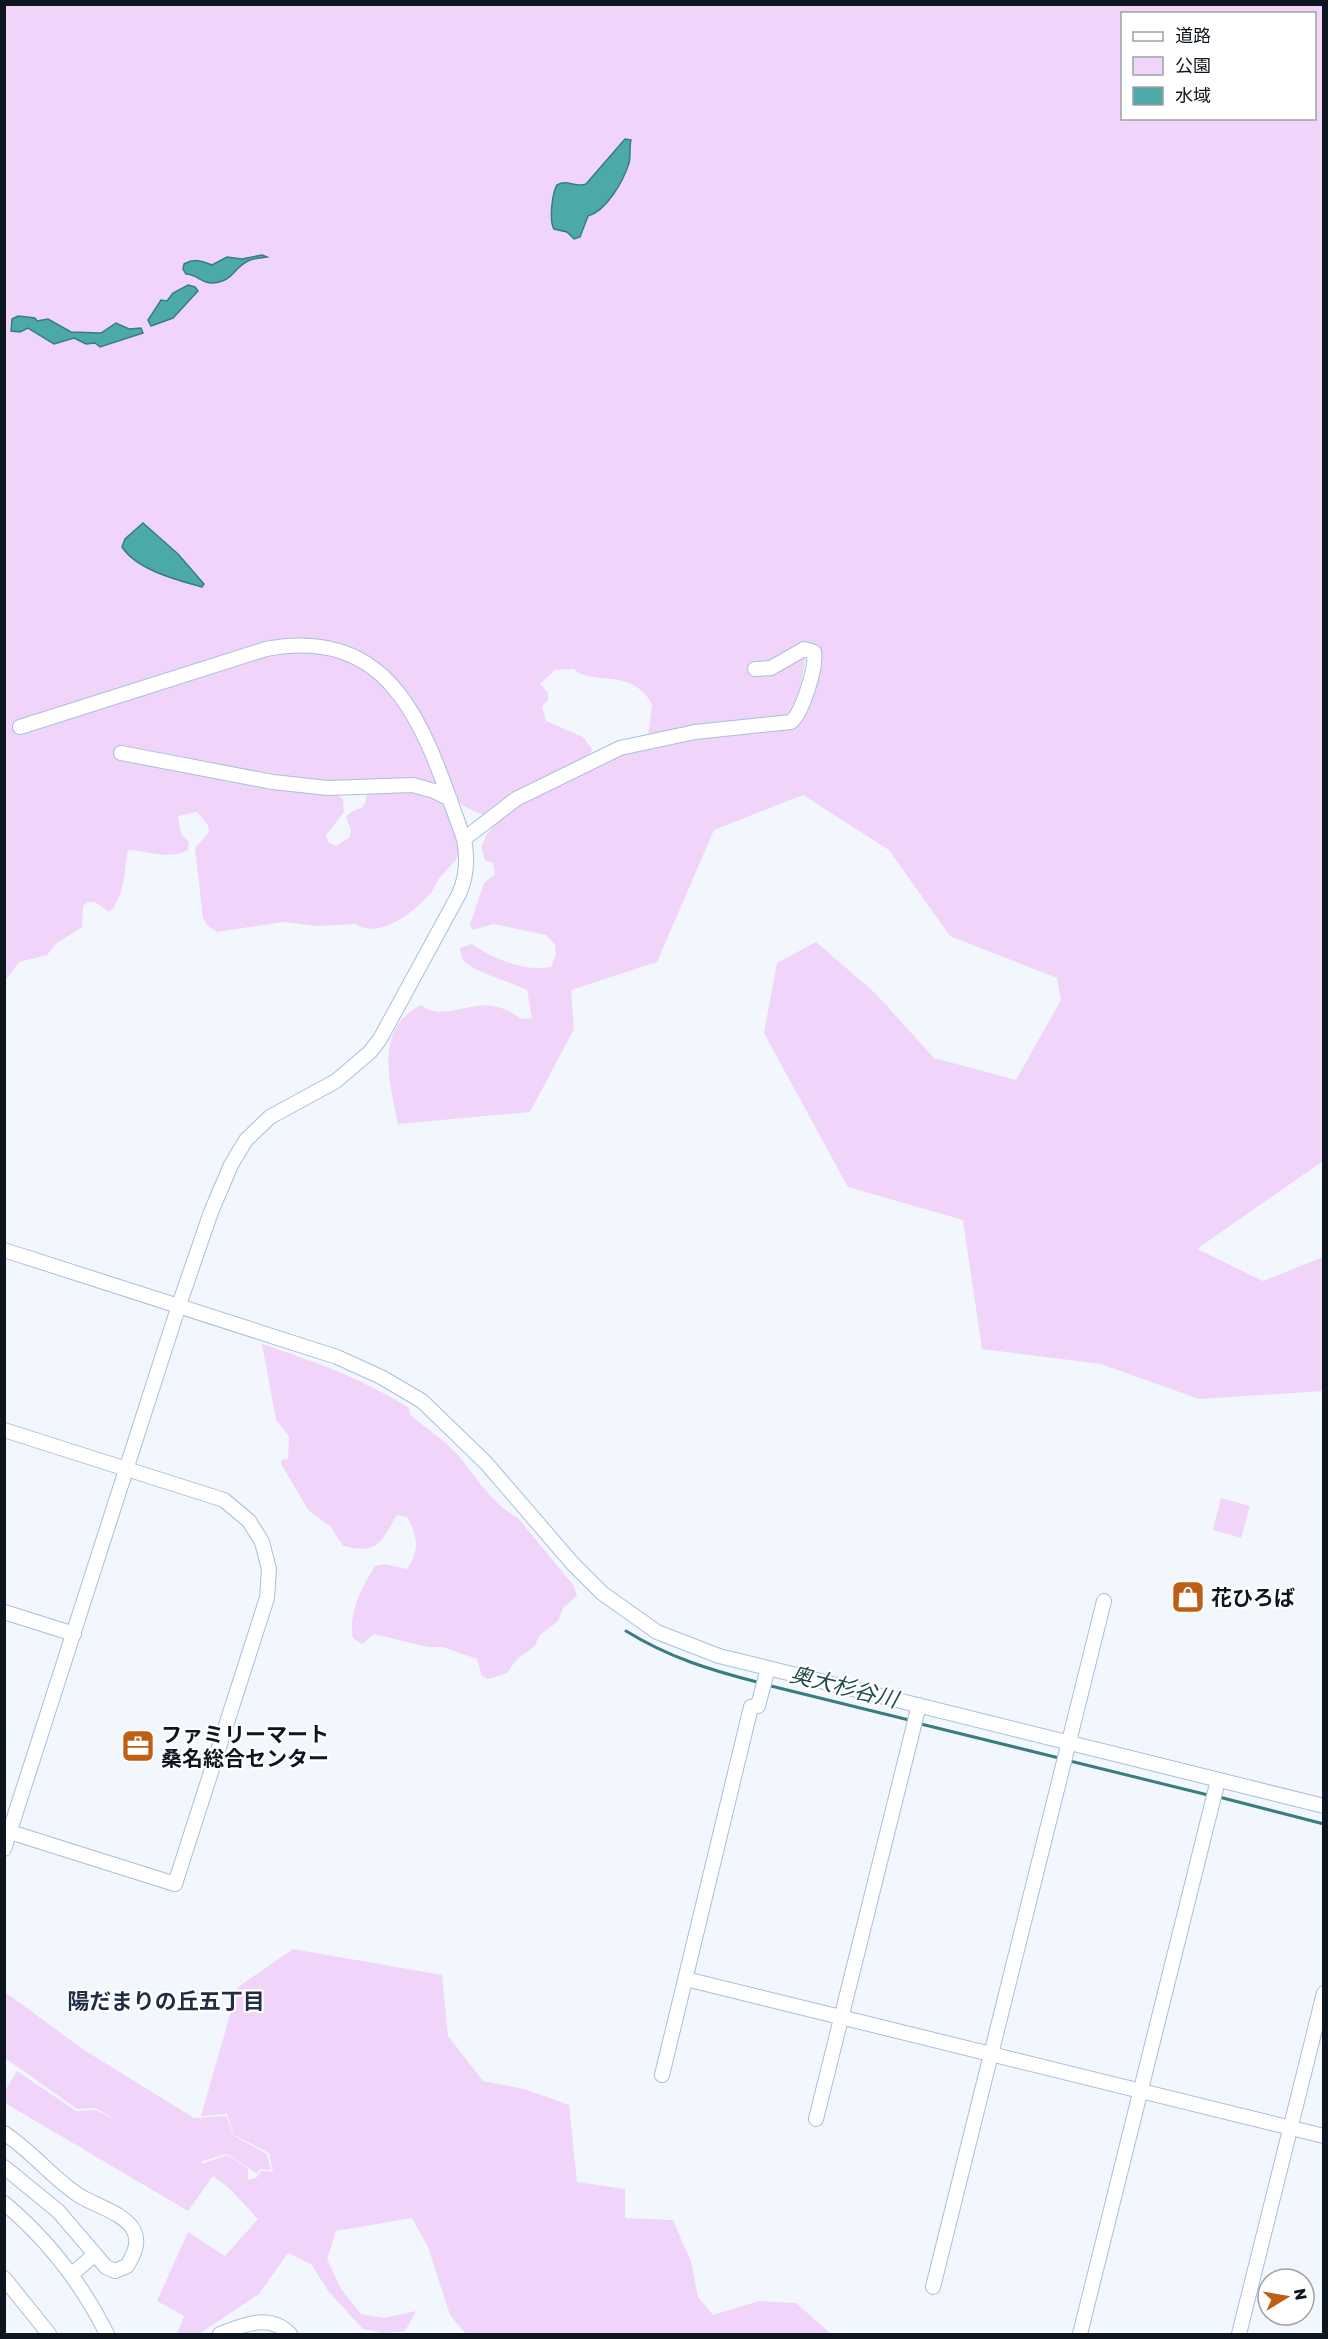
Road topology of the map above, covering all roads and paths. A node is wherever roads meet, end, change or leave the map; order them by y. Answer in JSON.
{"nodes":[{"id":1,"x":755,"y":669,"type":"dead end"},
{"id":2,"x":20,"y":727,"type":"dead end"},
{"id":3,"x":121,"y":753,"type":"dead end"},
{"id":4,"x":450,"y":800,"type":"junction"},
{"id":5,"x":464,"y":839,"type":"junction"},
{"id":6,"x":4,"y":1250,"type":"edge"},
{"id":7,"x":179,"y":1305,"type":"junction"},
{"id":8,"x":4,"y":1430,"type":"edge"},
{"id":9,"x":127,"y":1467,"type":"junction"},
{"id":10,"x":1104,"y":1601,"type":"dead end"},
{"id":11,"x":4,"y":1612,"type":"edge"},
{"id":12,"x":74,"y":1634,"type":"junction"},
{"id":13,"x":768,"y":1668,"type":"junction"},
{"id":14,"x":920,"y":1705,"type":"junction"},
{"id":15,"x":1069,"y":1743,"type":"junction"},
{"id":16,"x":1218,"y":1780,"type":"junction"},
{"id":17,"x":1323,"y":1806,"type":"edge"},
{"id":18,"x":10,"y":1832,"type":"junction"},
{"id":19,"x":4,"y":1849,"type":"edge"},
{"id":20,"x":686,"y":1979,"type":"junction"},
{"id":21,"x":1323,"y":1994,"type":"edge"},
{"id":22,"x":842,"y":2017,"type":"junction"},
{"id":23,"x":992,"y":2054,"type":"junction"},
{"id":24,"x":662,"y":2075,"type":"dead end"},
{"id":25,"x":1141,"y":2092,"type":"junction"},
{"id":26,"x":816,"y":2119,"type":"dead end"},
{"id":27,"x":1290,"y":2128,"type":"junction"},
{"id":28,"x":4,"y":2133,"type":"edge"},
{"id":29,"x":1323,"y":2136,"type":"edge"},
{"id":30,"x":6,"y":2172,"type":"edge"},
{"id":31,"x":4,"y":2203,"type":"edge"},
{"id":32,"x":94,"y":2255,"type":"junction"},
{"id":33,"x":71,"y":2275,"type":"junction"},
{"id":34,"x":4,"y":2278,"type":"edge"},
{"id":35,"x":933,"y":2287,"type":"dead end"},
{"id":36,"x":253,"y":2329,"type":"edge"},
{"id":37,"x":49,"y":2334,"type":"edge"},
{"id":38,"x":107,"y":2334,"type":"edge"},
{"id":39,"x":220,"y":2334,"type":"edge"},
{"id":40,"x":290,"y":2334,"type":"edge"},
{"id":41,"x":1080,"y":2334,"type":"edge"},
{"id":42,"x":1239,"y":2334,"type":"edge"}],
"edges":[{"from":1,"to":5,"type":"street"},
{"from":2,"to":4,"type":"street"},
{"from":3,"to":4,"type":"street"},
{"from":4,"to":5,"type":"street"},
{"from":5,"to":7,"type":"street"},
{"from":6,"to":7,"type":"street"},
{"from":7,"to":9,"type":"street"},
{"from":7,"to":13,"type":"street"},
{"from":8,"to":9,"type":"street"},
{"from":9,"to":12,"type":"street"},
{"from":9,"to":18,"type":"street"},
{"from":10,"to":15,"type":"street"},
{"from":11,"to":12,"type":"street"},
{"from":12,"to":18,"type":"street"},
{"from":13,"to":14,"type":"street"},
{"from":13,"to":20,"type":"street"},
{"from":14,"to":15,"type":"street"},
{"from":14,"to":22,"type":"street"},
{"from":15,"to":16,"type":"street"},
{"from":15,"to":23,"type":"street"},
{"from":16,"to":17,"type":"street"},
{"from":16,"to":25,"type":"street"},
{"from":18,"to":19,"type":"street"},
{"from":20,"to":22,"type":"street"},
{"from":20,"to":24,"type":"street"},
{"from":21,"to":27,"type":"street"},
{"from":22,"to":23,"type":"street"},
{"from":22,"to":26,"type":"street"},
{"from":23,"to":25,"type":"street"},
{"from":23,"to":35,"type":"street"},
{"from":25,"to":27,"type":"street"},
{"from":25,"to":41,"type":"street"},
{"from":27,"to":29,"type":"street"},
{"from":27,"to":42,"type":"street"},
{"from":28,"to":32,"type":"street"},
{"from":30,"to":32,"type":"street"},
{"from":31,"to":33,"type":"street"},
{"from":32,"to":33,"type":"street"},
{"from":33,"to":38,"type":"street"},
{"from":34,"to":37,"type":"street"},
{"from":36,"to":39,"type":"street"},
{"from":36,"to":40,"type":"street"}]}
